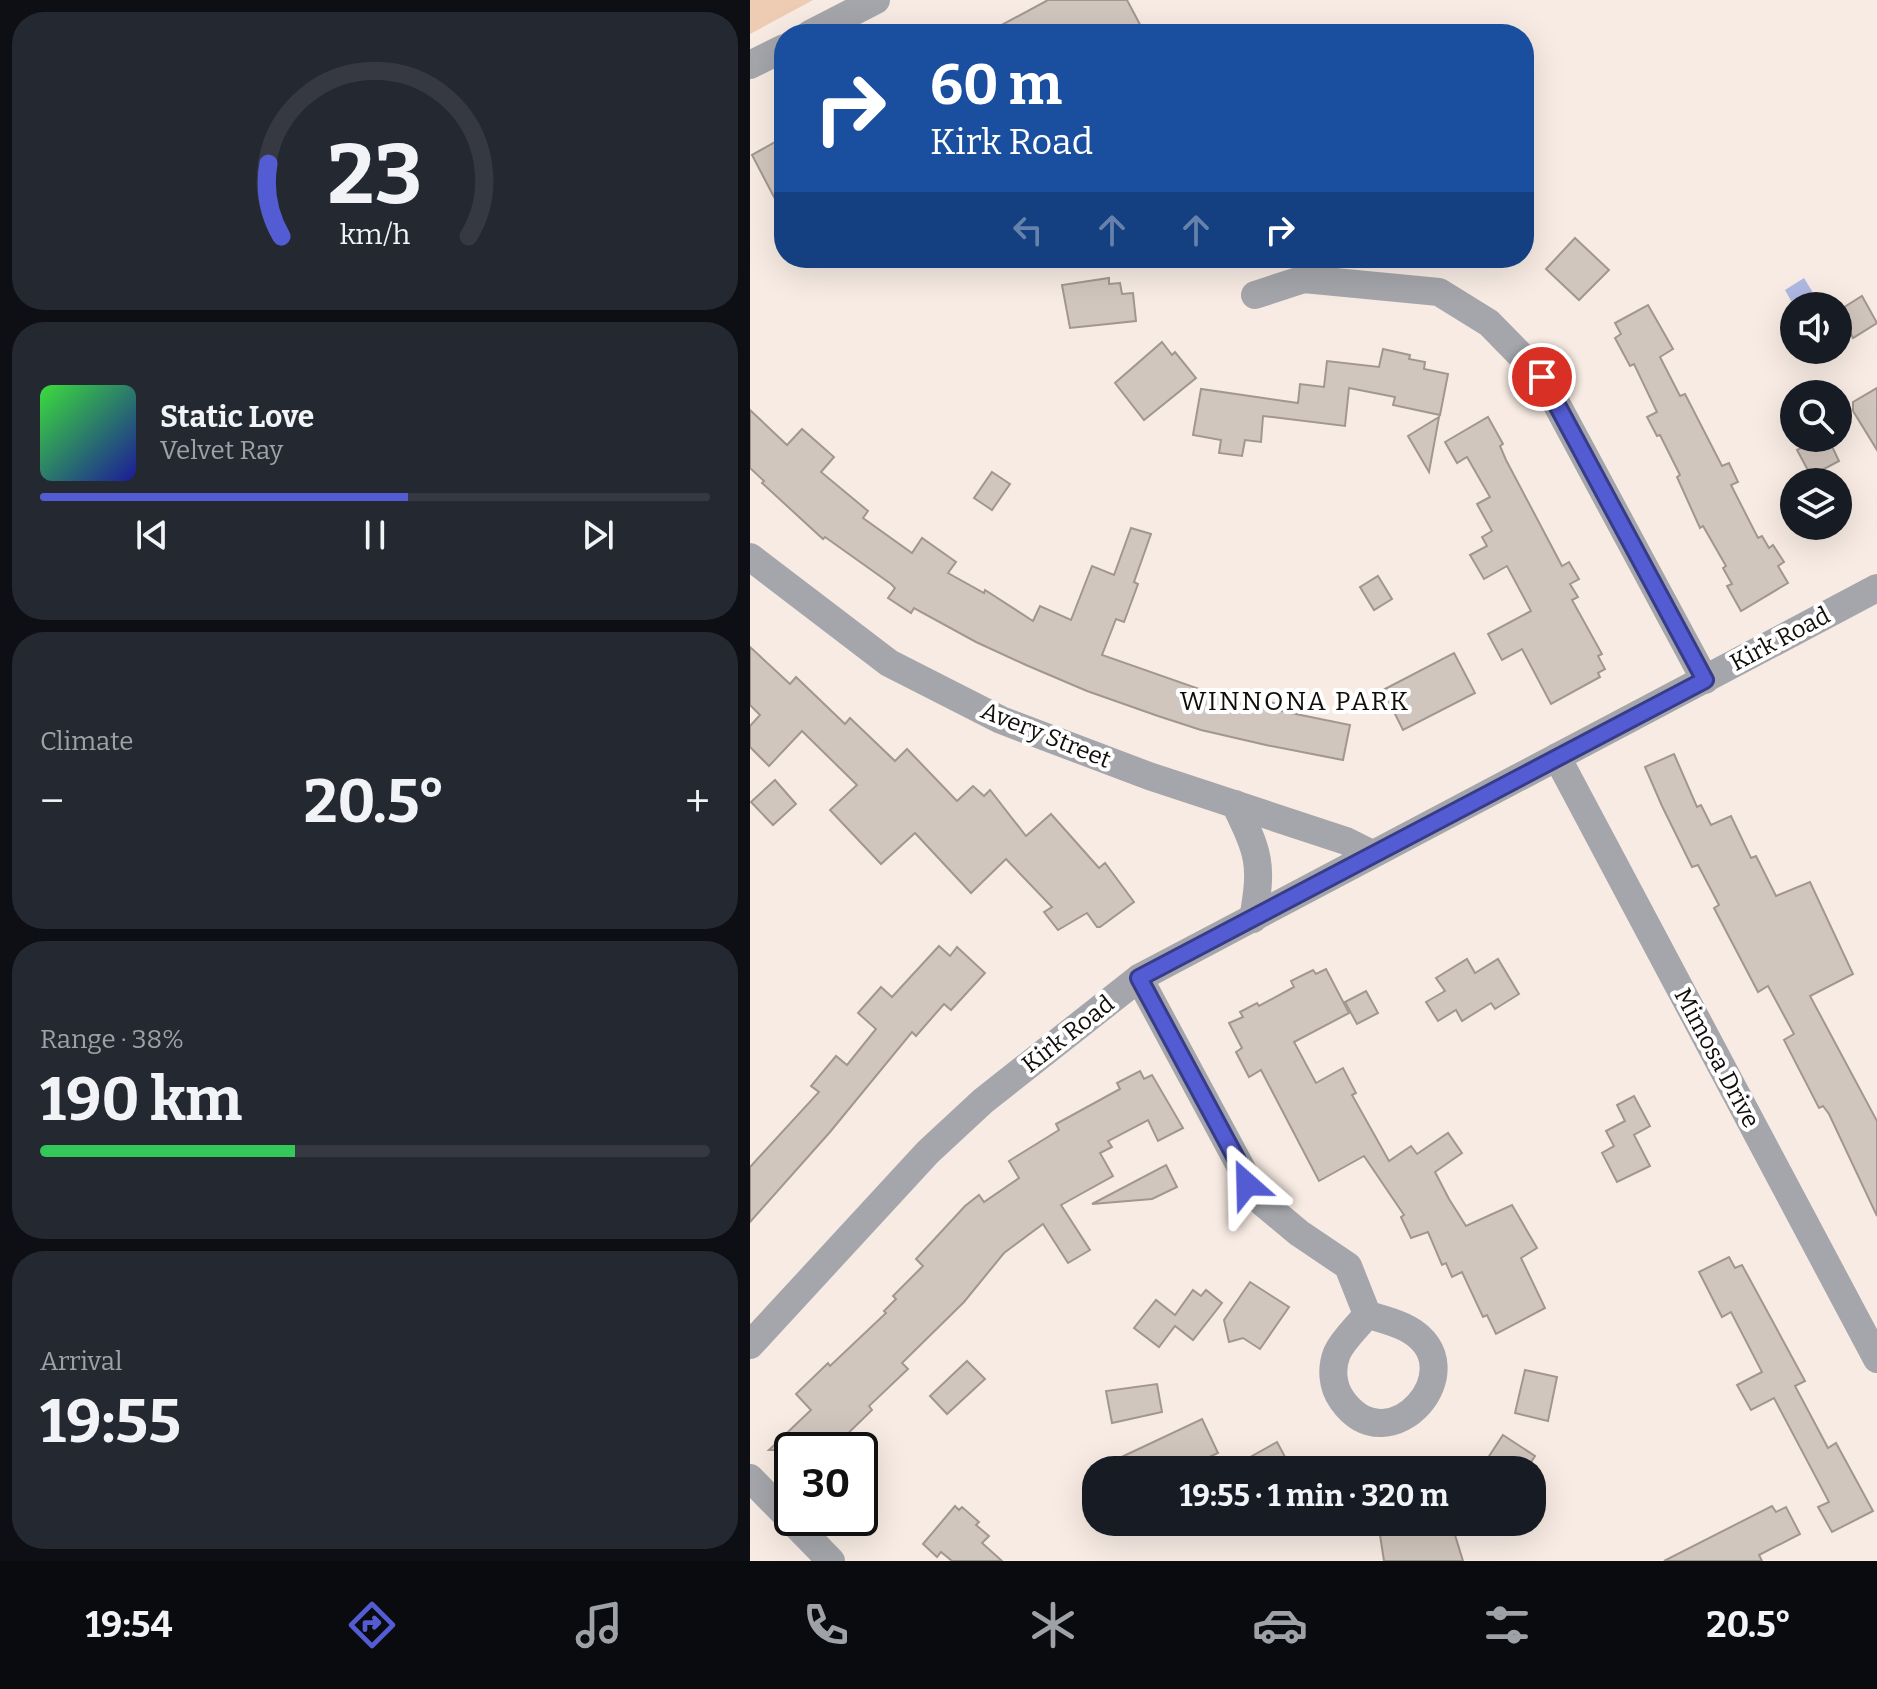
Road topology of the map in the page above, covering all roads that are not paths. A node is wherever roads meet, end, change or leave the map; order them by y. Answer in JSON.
{"nodes":[{"id":1,"x":876,"y":0,"type":"edge"},
{"id":2,"x":829,"y":24,"type":"edge"},
{"id":3,"x":774,"y":53,"type":"edge"},
{"id":4,"x":750,"y":65,"type":"edge"},
{"id":5,"x":1255,"y":295,"type":"dead end"},
{"id":6,"x":750,"y":557,"type":"edge"},
{"id":7,"x":1877,"y":588,"type":"edge"},
{"id":8,"x":1705,"y":680,"type":"junction"},
{"id":9,"x":1557,"y":757,"type":"junction"},
{"id":10,"x":1235,"y":804,"type":"junction"},
{"id":11,"x":1372,"y":854,"type":"junction"},
{"id":12,"x":1253,"y":919,"type":"junction"},
{"id":13,"x":1139,"y":978,"type":"junction"},
{"id":14,"x":1367,"y":1314,"type":"dead end"},
{"id":15,"x":750,"y":1345,"type":"edge"},
{"id":16,"x":1877,"y":1359,"type":"edge"},
{"id":17,"x":750,"y":1478,"type":"edge"},
{"id":18,"x":831,"y":1561,"type":"edge"}],
"edges":[{"from":1,"to":2,"type":"street"},
{"from":3,"to":4,"type":"street"},
{"from":5,"to":8,"type":"street"},
{"from":6,"to":10,"type":"street","name":"Avery Street"},
{"from":7,"to":8,"type":"street","name":"Kirk Road"},
{"from":8,"to":9,"type":"street","name":"Kirk Road"},
{"from":9,"to":11,"type":"street","name":"Kirk Road"},
{"from":9,"to":16,"type":"street","name":"Mimosa Drive"},
{"from":10,"to":11,"type":"street","name":"Avery Street"},
{"from":10,"to":12,"type":"street"},
{"from":11,"to":12,"type":"street","name":"Kirk Road"},
{"from":12,"to":13,"type":"street","name":"Kirk Road"},
{"from":13,"to":14,"type":"street"},
{"from":13,"to":15,"type":"street","name":"Kirk Road"},
{"from":17,"to":18,"type":"street"}]}
